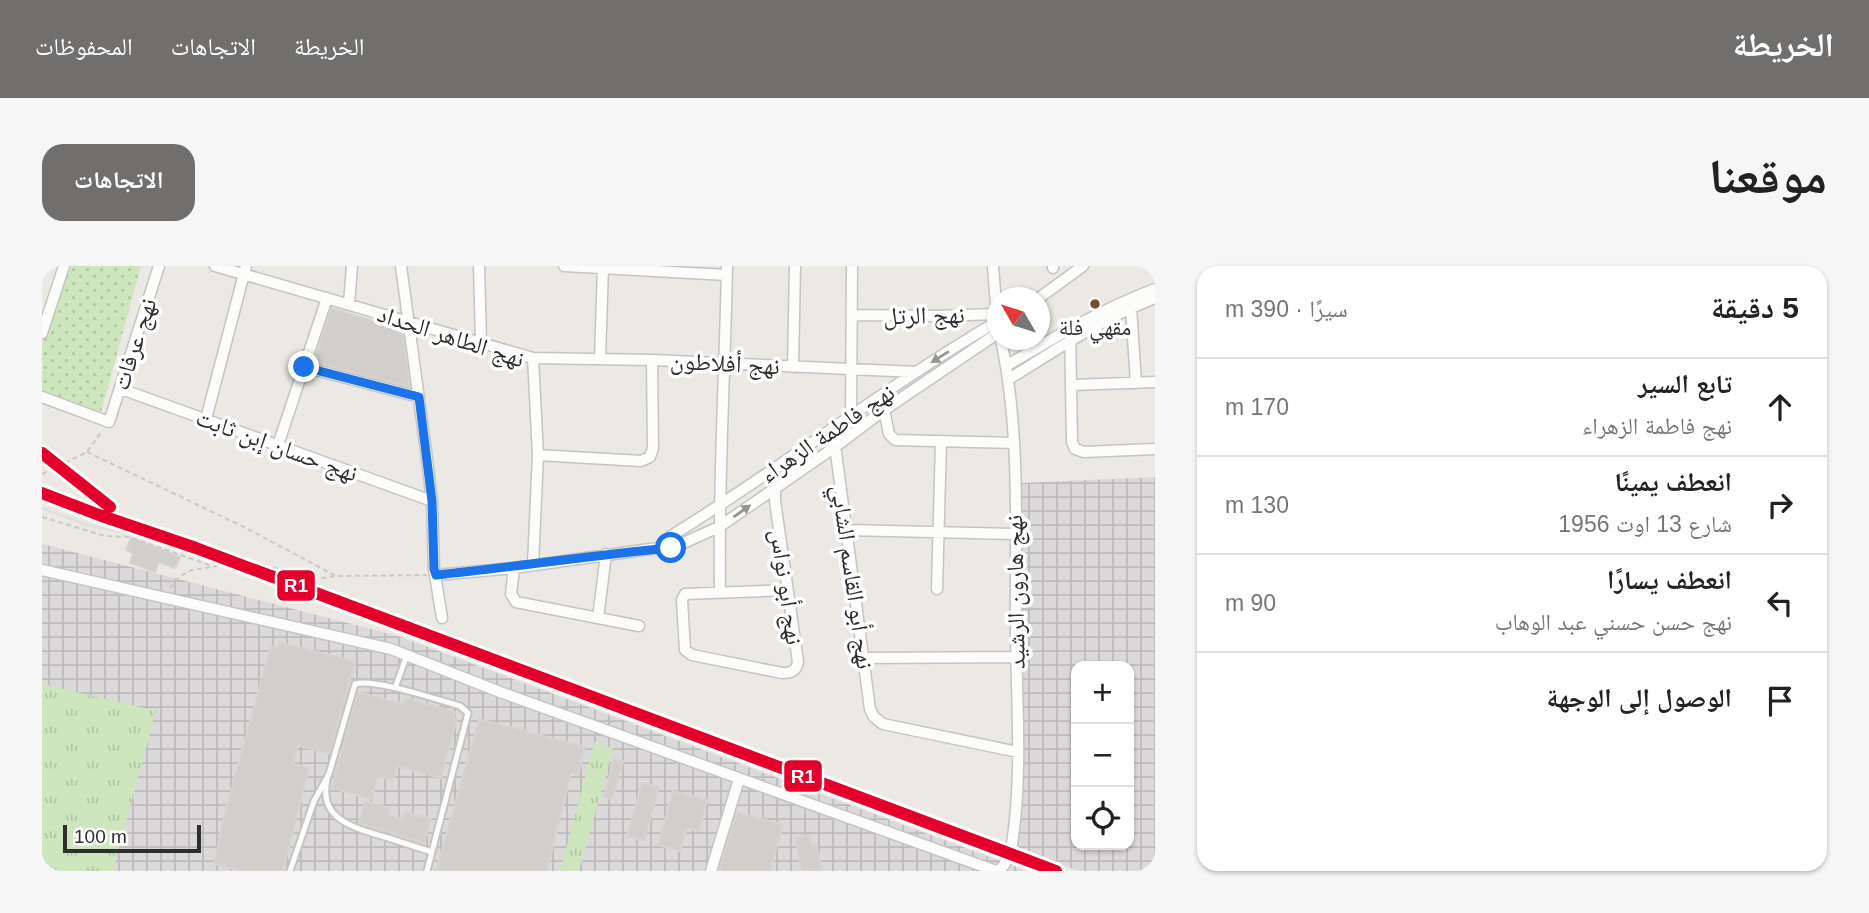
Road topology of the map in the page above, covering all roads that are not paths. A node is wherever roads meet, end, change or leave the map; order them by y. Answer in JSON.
{"nodes":[{"id":1,"x":64,"y":266,"type":"edge"},
{"id":2,"x":159,"y":266,"type":"edge"},
{"id":3,"x":215,"y":266,"type":"edge"},
{"id":4,"x":352,"y":266,"type":"edge"},
{"id":5,"x":401,"y":266,"type":"edge"},
{"id":6,"x":479,"y":266,"type":"edge"},
{"id":7,"x":564,"y":266,"type":"edge"},
{"id":8,"x":795,"y":266,"type":"edge"},
{"id":9,"x":852,"y":266,"type":"edge"},
{"id":10,"x":993,"y":266,"type":"edge"},
{"id":11,"x":1083,"y":266,"type":"edge"},
{"id":12,"x":603,"y":267,"type":"edge"},
{"id":13,"x":245,"y":270,"type":"edge"},
{"id":14,"x":727,"y":270,"type":"edge"},
{"id":15,"x":995,"y":287,"type":"edge"},
{"id":16,"x":1155,"y":289,"type":"edge"},
{"id":17,"x":1050,"y":290,"type":"edge"},
{"id":18,"x":327,"y":298,"type":"junction"},
{"id":19,"x":1155,"y":298,"type":"edge"},
{"id":20,"x":348,"y":304,"type":"junction"},
{"id":21,"x":1131,"y":307,"type":"junction"},
{"id":22,"x":987,"y":314,"type":"edge"},
{"id":23,"x":852,"y":315,"type":"junction"},
{"id":24,"x":410,"y":323,"type":"junction"},
{"id":25,"x":987,"y":328,"type":"edge"},
{"id":26,"x":1070,"y":328,"type":"junction"},
{"id":27,"x":42,"y":332,"type":"edge"},
{"id":28,"x":1071,"y":340,"type":"junction"},
{"id":29,"x":987,"y":341,"type":"edge"},
{"id":30,"x":481,"y":342,"type":"junction"},
{"id":31,"x":1002,"y":350,"type":"edge"},
{"id":32,"x":533,"y":358,"type":"junction"},
{"id":33,"x":600,"y":359,"type":"junction"},
{"id":34,"x":652,"y":360,"type":"junction"},
{"id":35,"x":725,"y":364,"type":"junction"},
{"id":36,"x":1006,"y":366,"type":"junction"},
{"id":37,"x":304,"y":367,"type":"junction"},
{"id":38,"x":793,"y":367,"type":"junction"},
{"id":39,"x":850,"y":369,"type":"junction"},
{"id":40,"x":916,"y":372,"type":"junction"},
{"id":41,"x":1009,"y":379,"type":"junction"},
{"id":42,"x":1155,"y":382,"type":"edge"},
{"id":43,"x":1136,"y":383,"type":"junction"},
{"id":44,"x":1072,"y":385,"type":"junction"},
{"id":45,"x":121,"y":389,"type":"junction"},
{"id":46,"x":42,"y":397,"type":"edge"},
{"id":47,"x":419,"y":397,"type":"junction"},
{"id":48,"x":882,"y":397,"type":"junction"},
{"id":49,"x":884,"y":410,"type":"junction"},
{"id":50,"x":850,"y":417,"type":"junction"},
{"id":51,"x":206,"y":419,"type":"junction"},
{"id":52,"x":833,"y":430,"type":"junction"},
{"id":53,"x":940,"y":441,"type":"junction"},
{"id":54,"x":1014,"y":443,"type":"junction"},
{"id":55,"x":278,"y":444,"type":"junction"},
{"id":56,"x":835,"y":447,"type":"junction"},
{"id":57,"x":1155,"y":449,"type":"edge"},
{"id":58,"x":538,"y":455,"type":"junction"},
{"id":59,"x":768,"y":474,"type":"junction"},
{"id":60,"x":756,"y":482,"type":"junction"},
{"id":61,"x":775,"y":488,"type":"junction"},
{"id":62,"x":764,"y":495,"type":"junction"},
{"id":63,"x":432,"y":501,"type":"junction"},
{"id":64,"x":775,"y":501,"type":"junction"},
{"id":65,"x":719,"y":506,"type":"junction"},
{"id":66,"x":719,"y":527,"type":"junction"},
{"id":67,"x":846,"y":530,"type":"junction"},
{"id":68,"x":937,"y":533,"type":"junction"},
{"id":69,"x":1015,"y":534,"type":"junction"},
{"id":70,"x":659,"y":548,"type":"junction"},
{"id":71,"x":606,"y":554,"type":"junction"},
{"id":72,"x":533,"y":564,"type":"junction"},
{"id":73,"x":514,"y":568,"type":"junction"},
{"id":74,"x":42,"y":570,"type":"edge"},
{"id":75,"x":436,"y":575,"type":"junction"},
{"id":76,"x":937,"y":589,"type":"dead end"},
{"id":77,"x":788,"y":590,"type":"junction"},
{"id":78,"x":720,"y":592,"type":"junction"},
{"id":79,"x":442,"y":618,"type":"dead end"},
{"id":80,"x":598,"y":618,"type":"junction"},
{"id":81,"x":639,"y":626,"type":"dead end"},
{"id":82,"x":407,"y":655,"type":"junction"},
{"id":83,"x":1016,"y":657,"type":"junction"},
{"id":84,"x":865,"y":658,"type":"junction"},
{"id":85,"x":395,"y":688,"type":"junction"},
{"id":86,"x":1018,"y":752,"type":"junction"},
{"id":87,"x":329,"y":774,"type":"junction"},
{"id":88,"x":740,"y":779,"type":"junction"},
{"id":89,"x":432,"y":852,"type":"junction"},
{"id":90,"x":290,"y":871,"type":"edge"},
{"id":91,"x":427,"y":871,"type":"edge"},
{"id":92,"x":711,"y":871,"type":"edge"},
{"id":93,"x":998,"y":871,"type":"edge"}],
"edges":[{"from":1,"to":27,"type":"street"},
{"from":2,"to":45,"type":"street","name":"نهج عرفات"},
{"from":3,"to":13,"type":"street","name":"نهج الطاهر الحداد"},
{"from":4,"to":20,"type":"street"},
{"from":5,"to":24,"type":"street"},
{"from":6,"to":30,"type":"street"},
{"from":7,"to":12,"type":"street"},
{"from":8,"to":38,"type":"street"},
{"from":9,"to":23,"type":"street"},
{"from":10,"to":15,"type":"street"},
{"from":11,"to":17,"type":"street"},
{"from":12,"to":14,"type":"street"},
{"from":12,"to":33,"type":"street"},
{"from":13,"to":18,"type":"street","name":"نهج الطاهر الحداد"},
{"from":13,"to":51,"type":"street"},
{"from":14,"to":35,"type":"street"},
{"from":16,"to":26,"type":"street"},
{"from":18,"to":20,"type":"street","name":"نهج الطاهر الحداد"},
{"from":18,"to":37,"type":"street"},
{"from":19,"to":21,"type":"street"},
{"from":20,"to":24,"type":"street","name":"نهج الطاهر الحداد"},
{"from":21,"to":28,"type":"street"},
{"from":21,"to":43,"type":"street"},
{"from":22,"to":23,"type":"street","name":"نهج الرتل"},
{"from":23,"to":39,"type":"street"},
{"from":24,"to":30,"type":"street","name":"نهج الطاهر الحداد"},
{"from":24,"to":47,"type":"street"},
{"from":25,"to":40,"type":"street","name":"نهج فاطمة الزهراء","one_way":true},
{"from":26,"to":28,"type":"street"},
{"from":26,"to":36,"type":"street"},
{"from":28,"to":41,"type":"street"},
{"from":28,"to":44,"type":"street"},
{"from":29,"to":49,"type":"street","name":"نهج فاطمة الزهراء"},
{"from":30,"to":32,"type":"street","name":"نهج الطاهر الحداد"},
{"from":31,"to":36,"type":"street","name":"نهج هارون الرشيد"},
{"from":32,"to":33,"type":"street","name":"نهج أفلاطون"},
{"from":32,"to":58,"type":"street","name":"نهج الطاهر الحداد"},
{"from":33,"to":34,"type":"street","name":"نهج أفلاطون"},
{"from":34,"to":35,"type":"street","name":"نهج أفلاطون"},
{"from":34,"to":58,"type":"street"},
{"from":35,"to":38,"type":"street","name":"نهج أفلاطون"},
{"from":35,"to":65,"type":"street"},
{"from":36,"to":41,"type":"street","name":"نهج هارون الرشيد"},
{"from":37,"to":47,"type":"street"},
{"from":37,"to":55,"type":"street"},
{"from":38,"to":39,"type":"street","name":"نهج أفلاطون"},
{"from":39,"to":40,"type":"street","name":"نهج أفلاطون"},
{"from":39,"to":50,"type":"street"},
{"from":40,"to":48,"type":"street","name":"نهج فاطمة الزهراء"},
{"from":41,"to":54,"type":"street","name":"نهج هارون الرشيد"},
{"from":42,"to":43,"type":"street"},
{"from":43,"to":44,"type":"street"},
{"from":44,"to":57,"type":"street"},
{"from":45,"to":46,"type":"street","name":"نهج عرفات"},
{"from":45,"to":51,"type":"street","name":"نهج حسان إبن ثابت"},
{"from":47,"to":63,"type":"street"},
{"from":48,"to":49,"type":"street"},
{"from":48,"to":50,"type":"street","name":"نهج فاطمة الزهراء"},
{"from":49,"to":53,"type":"street"},
{"from":49,"to":56,"type":"street","name":"نهج فاطمة الزهراء"},
{"from":50,"to":52,"type":"street","name":"نهج فاطمة الزهراء"},
{"from":51,"to":55,"type":"street","name":"نهج حسان إبن ثابت"},
{"from":52,"to":56,"type":"street","name":"نهج أبو القاسم الشابي"},
{"from":52,"to":59,"type":"street","name":"نهج فاطمة الزهراء"},
{"from":53,"to":54,"type":"street"},
{"from":53,"to":68,"type":"street"},
{"from":54,"to":69,"type":"street","name":"نهج هارون الرشيد"},
{"from":55,"to":63,"type":"street","name":"نهج حسان إبن ثابت"},
{"from":56,"to":61,"type":"street","name":"نهج فاطمة الزهراء"},
{"from":56,"to":67,"type":"street","name":"نهج أبو القاسم الشابي"},
{"from":58,"to":72,"type":"street","name":"نهج الطاهر الحداد"},
{"from":59,"to":60,"type":"street","name":"نهج فاطمة الزهراء"},
{"from":59,"to":61,"type":"street"},
{"from":60,"to":62,"type":"street"},
{"from":60,"to":65,"type":"street","name":"نهج فاطمة الزهراء"},
{"from":61,"to":62,"type":"street","name":"نهج فاطمة الزهراء"},
{"from":61,"to":64,"type":"street","name":"نهج أبو نواس"},
{"from":62,"to":64,"type":"street"},
{"from":66,"to":62,"type":"street","name":"نهج فاطمة الزهراء","one_way":true},
{"from":63,"to":75,"type":"street"},
{"from":64,"to":77,"type":"street","name":"نهج أبو نواس"},
{"from":65,"to":66,"type":"street"},
{"from":65,"to":70,"type":"street","name":"نهج فاطمة الزهراء"},
{"from":66,"to":70,"type":"street","name":"نهج فاطمة الزهراء"},
{"from":66,"to":78,"type":"street"},
{"from":67,"to":68,"type":"street"},
{"from":67,"to":84,"type":"street","name":"نهج أبو القاسم الشابي"},
{"from":68,"to":69,"type":"street"},
{"from":68,"to":76,"type":"street"},
{"from":69,"to":83,"type":"street","name":"نهج هارون الرشيد"},
{"from":70,"to":71,"type":"street","name":"نهج فاطمة الزهراء"},
{"from":71,"to":72,"type":"street","name":"نهج فاطمة الزهراء"},
{"from":71,"to":80,"type":"street"},
{"from":72,"to":73,"type":"street","name":"نهج فاطمة الزهراء"},
{"from":73,"to":75,"type":"street","name":"نهج فاطمة الزهراء"},
{"from":73,"to":80,"type":"street"},
{"from":74,"to":82,"type":"street"},
{"from":75,"to":79,"type":"street"},
{"from":77,"to":78,"type":"street"},
{"from":77,"to":78,"type":"street","name":"نهج أبو نواس"},
{"from":80,"to":81,"type":"street"},
{"from":82,"to":85,"type":"lane"},
{"from":82,"to":88,"type":"street"},
{"from":83,"to":84,"type":"street"},
{"from":83,"to":86,"type":"street","name":"نهج هارون الرشيد"},
{"from":84,"to":86,"type":"street","name":"نهج أبو القاسم الشابي"},
{"from":85,"to":87,"type":"lane"},
{"from":85,"to":89,"type":"lane"},
{"from":86,"to":93,"type":"street","name":"نهج هارون الرشيد"},
{"from":87,"to":89,"type":"lane"},
{"from":87,"to":90,"type":"lane"},
{"from":88,"to":92,"type":"street"},
{"from":88,"to":93,"type":"street"},
{"from":89,"to":91,"type":"lane"}]}
